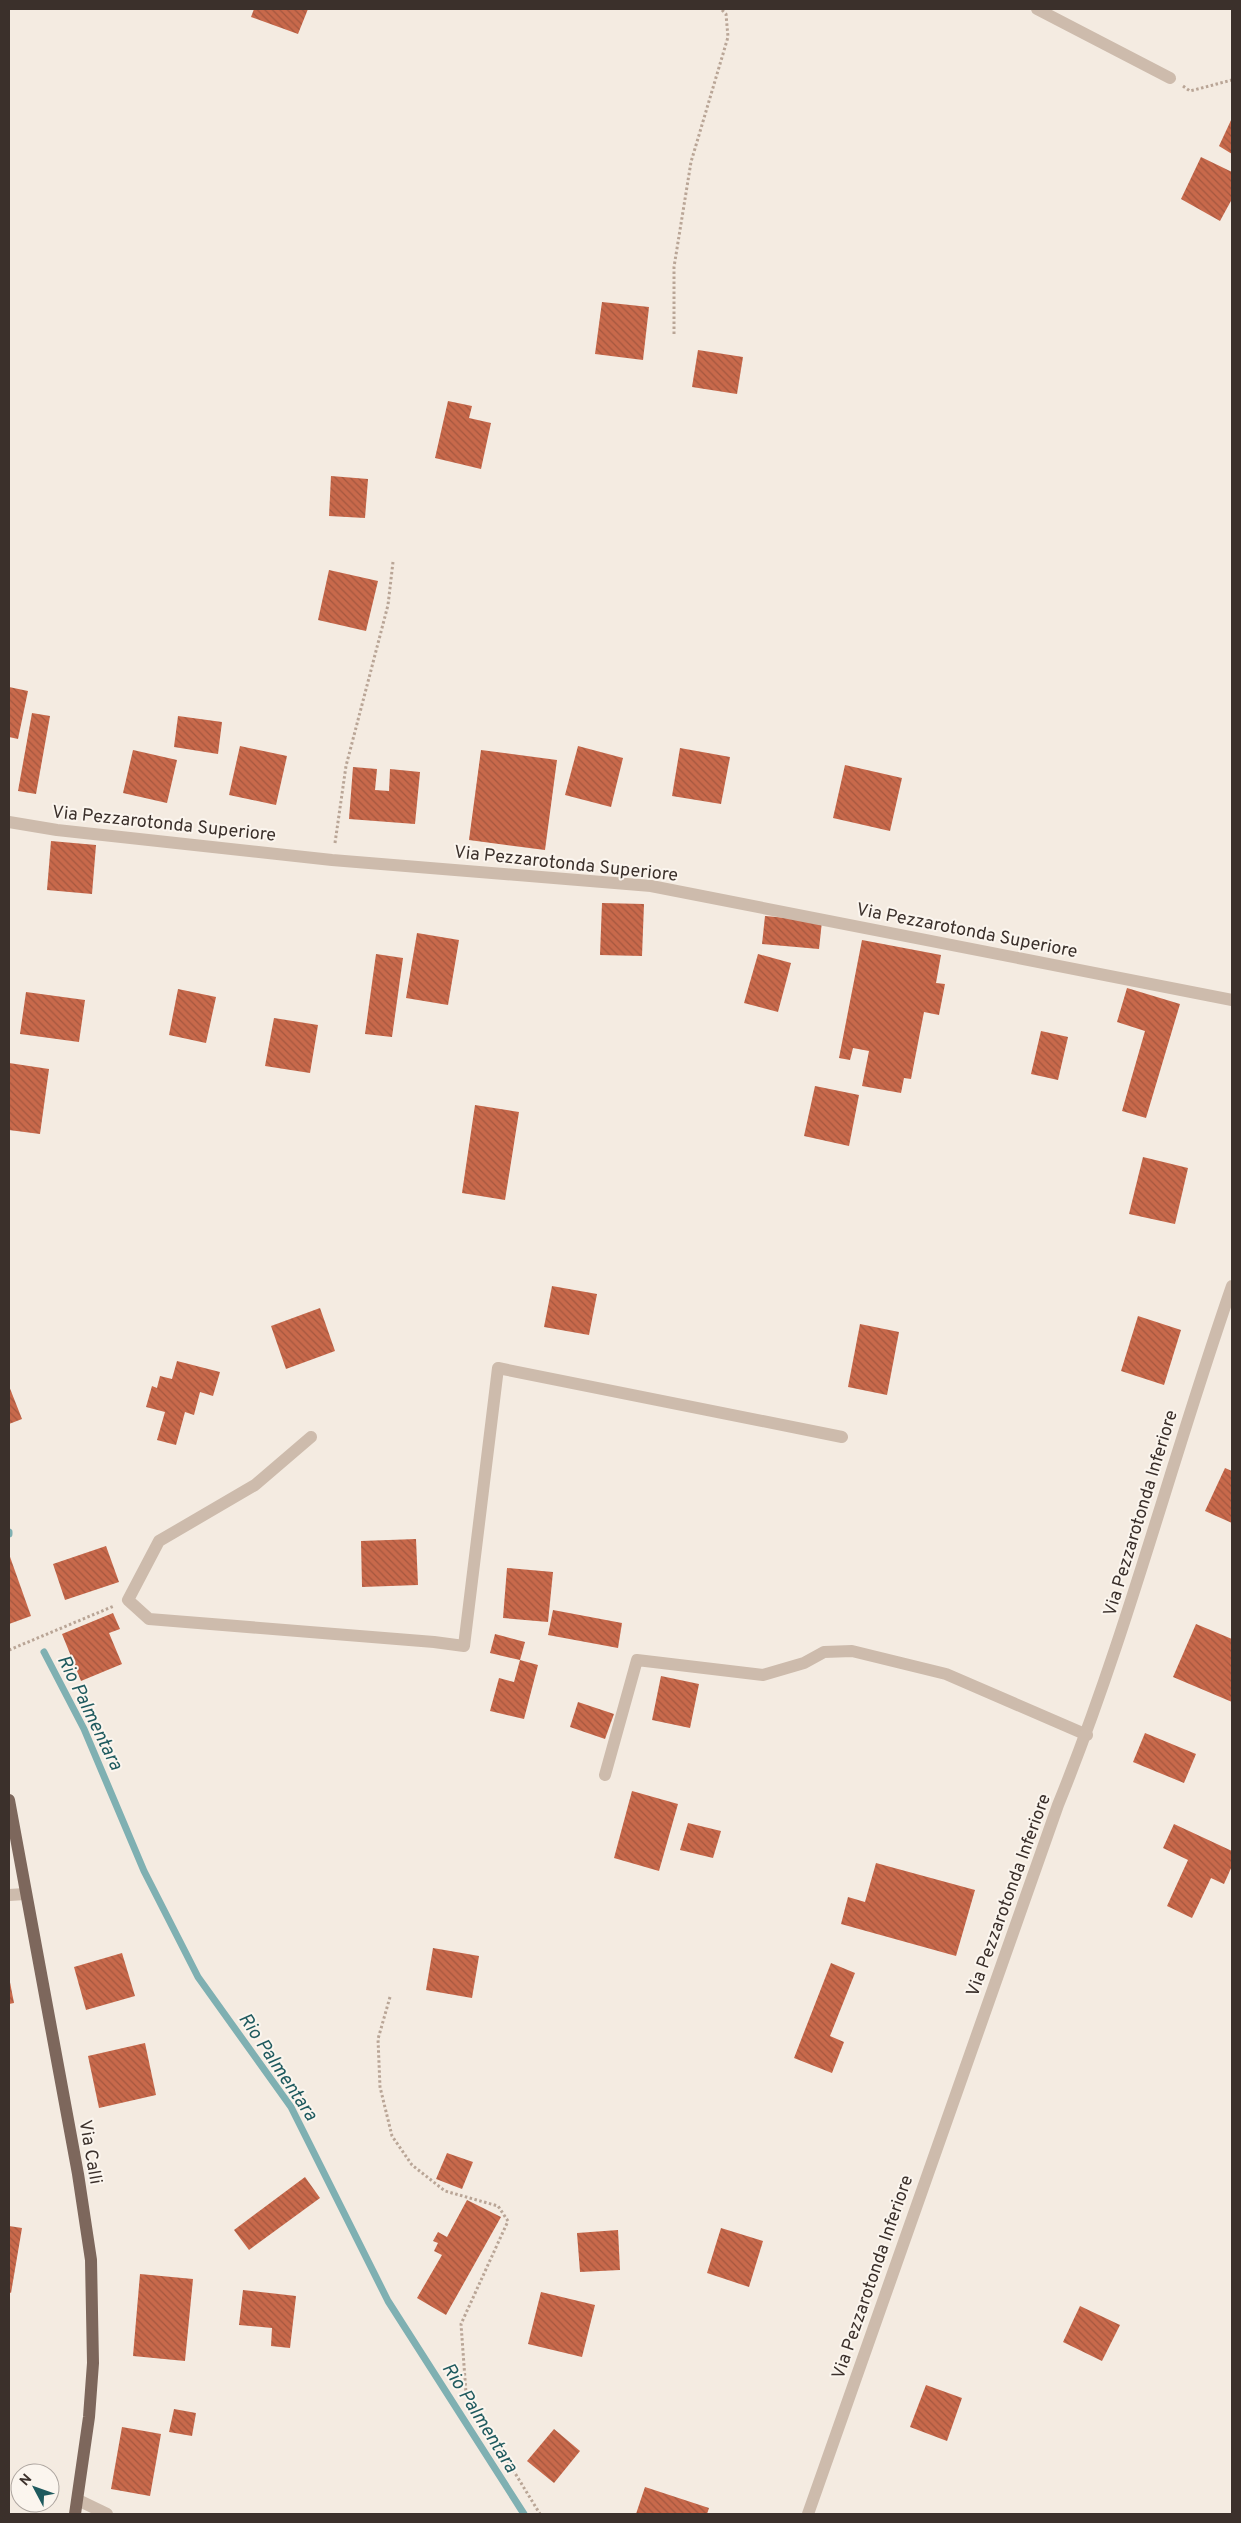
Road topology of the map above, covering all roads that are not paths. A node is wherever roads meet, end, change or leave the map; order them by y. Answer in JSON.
{"nodes":[{"id":1,"x":1037,"y":9,"type":"edge"},
{"id":2,"x":1170,"y":78,"type":"road end"},
{"id":3,"x":9,"y":822,"type":"edge"},
{"id":4,"x":1232,"y":1000,"type":"edge"},
{"id":5,"x":1232,"y":1286,"type":"edge"},
{"id":6,"x":311,"y":1437,"type":"dead end"},
{"id":7,"x":842,"y":1437,"type":"dead end"},
{"id":8,"x":1087,"y":1735,"type":"junction"},
{"id":9,"x":605,"y":1775,"type":"dead end"},
{"id":10,"x":9,"y":1800,"type":"edge"},
{"id":11,"x":25,"y":1894,"type":"junction"},
{"id":12,"x":9,"y":1895,"type":"edge"},
{"id":13,"x":78,"y":2500,"type":"junction"},
{"id":14,"x":76,"y":2514,"type":"edge"},
{"id":15,"x":107,"y":2514,"type":"edge"},
{"id":16,"x":808,"y":2514,"type":"edge"}],
"edges":[{"from":1,"to":2,"type":"street"},
{"from":3,"to":4,"type":"street","name":"Via Pezzarotonda Superiore"},
{"from":5,"to":8,"type":"street","name":"Via Pezzarotonda Inferiore"},
{"from":6,"to":7,"type":"street"},
{"from":8,"to":9,"type":"street"},
{"from":8,"to":16,"type":"street","name":"Via Pezzarotonda Inferiore"},
{"from":10,"to":11,"type":"main road","name":"Via Calli"},
{"from":11,"to":12,"type":"street"},
{"from":11,"to":13,"type":"main road","name":"Via Calli"},
{"from":13,"to":14,"type":"main road","name":"Via Calli"},
{"from":13,"to":15,"type":"street"}]}
